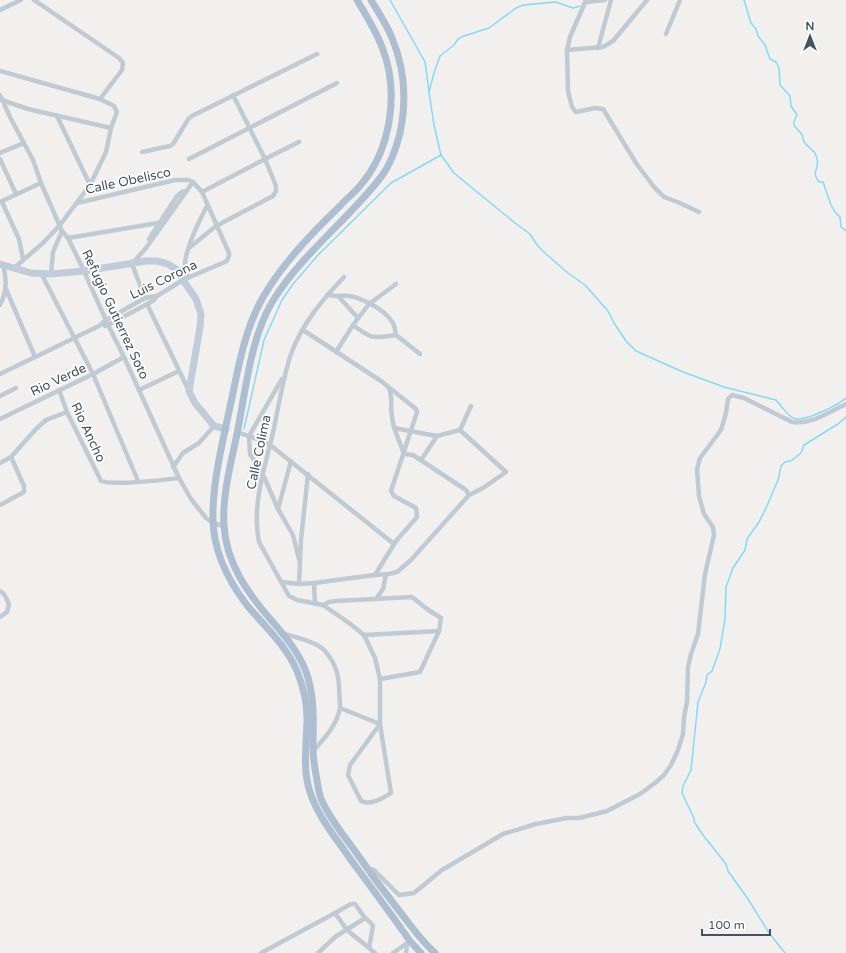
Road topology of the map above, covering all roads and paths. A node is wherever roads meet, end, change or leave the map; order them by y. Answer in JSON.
{"nodes":[{"id":1,"x":21,"y":0,"type":"edge"},
{"id":2,"x":34,"y":0,"type":"edge"},
{"id":3,"x":357,"y":0,"type":"edge"},
{"id":4,"x":371,"y":0,"type":"edge"},
{"id":5,"x":605,"y":0,"type":"edge"},
{"id":6,"x":612,"y":0,"type":"edge"},
{"id":7,"x":647,"y":0,"type":"edge"},
{"id":8,"x":680,"y":0,"type":"edge"},
{"id":9,"x":586,"y":1,"type":"edge"},
{"id":10,"x":0,"y":10,"type":"edge"},
{"id":11,"x":666,"y":34,"type":"dead end"},
{"id":12,"x":598,"y":48,"type":"junction"},
{"id":13,"x":567,"y":50,"type":"junction"},
{"id":14,"x":317,"y":54,"type":"dead end"},
{"id":15,"x":0,"y":71,"type":"edge"},
{"id":16,"x":336,"y":83,"type":"dead end"},
{"id":17,"x":233,"y":95,"type":"junction"},
{"id":18,"x":1,"y":98,"type":"edge"},
{"id":19,"x":100,"y":99,"type":"junction"},
{"id":20,"x":57,"y":116,"type":"junction"},
{"id":21,"x":111,"y":128,"type":"junction"},
{"id":22,"x":249,"y":128,"type":"junction"},
{"id":23,"x":299,"y":142,"type":"dead end"},
{"id":24,"x":24,"y":143,"type":"junction"},
{"id":25,"x":142,"y":152,"type":"dead end"},
{"id":26,"x":0,"y":153,"type":"edge"},
{"id":27,"x":0,"y":159,"type":"edge"},
{"id":28,"x":189,"y":159,"type":"dead end"},
{"id":29,"x":265,"y":159,"type":"junction"},
{"id":30,"x":193,"y":182,"type":"junction"},
{"id":31,"x":41,"y":183,"type":"junction"},
{"id":32,"x":90,"y":185,"type":"junction"},
{"id":33,"x":186,"y":191,"type":"junction"},
{"id":34,"x":202,"y":192,"type":"junction"},
{"id":35,"x":16,"y":194,"type":"junction"},
{"id":36,"x":1,"y":202,"type":"edge"},
{"id":37,"x":77,"y":203,"type":"junction"},
{"id":38,"x":207,"y":206,"type":"junction"},
{"id":39,"x":699,"y":212,"type":"dead end"},
{"id":40,"x":158,"y":223,"type":"junction"},
{"id":41,"x":60,"y":225,"type":"junction"},
{"id":42,"x":216,"y":226,"type":"junction"},
{"id":43,"x":62,"y":231,"type":"junction"},
{"id":44,"x":68,"y":238,"type":"junction"},
{"id":45,"x":146,"y":248,"type":"junction"},
{"id":46,"x":189,"y":248,"type":"junction"},
{"id":47,"x":23,"y":259,"type":"junction"},
{"id":48,"x":2,"y":264,"type":"edge"},
{"id":49,"x":132,"y":264,"type":"junction"},
{"id":50,"x":14,"y":268,"type":"junction"},
{"id":51,"x":84,"y":271,"type":"junction"},
{"id":52,"x":41,"y":273,"type":"junction"},
{"id":53,"x":51,"y":274,"type":"junction"},
{"id":54,"x":344,"y":277,"type":"dead end"},
{"id":55,"x":185,"y":279,"type":"junction"},
{"id":56,"x":396,"y":284,"type":"dead end"},
{"id":57,"x":6,"y":289,"type":"junction"},
{"id":58,"x":328,"y":295,"type":"junction"},
{"id":59,"x":157,"y":296,"type":"junction"},
{"id":60,"x":264,"y":296,"type":"junction"},
{"id":61,"x":338,"y":296,"type":"junction"},
{"id":62,"x":145,"y":298,"type":"junction"},
{"id":63,"x":273,"y":300,"type":"junction"},
{"id":64,"x":147,"y":304,"type":"junction"},
{"id":65,"x":370,"y":304,"type":"junction"},
{"id":66,"x":0,"y":305,"type":"edge"},
{"id":67,"x":358,"y":318,"type":"junction"},
{"id":68,"x":106,"y":320,"type":"junction"},
{"id":69,"x":108,"y":325,"type":"junction"},
{"id":70,"x":352,"y":325,"type":"junction"},
{"id":71,"x":99,"y":326,"type":"junction"},
{"id":72,"x":303,"y":330,"type":"junction"},
{"id":73,"x":396,"y":335,"type":"junction"},
{"id":74,"x":74,"y":337,"type":"junction"},
{"id":75,"x":336,"y":352,"type":"junction"},
{"id":76,"x":420,"y":354,"type":"dead end"},
{"id":77,"x":35,"y":357,"type":"junction"},
{"id":78,"x":124,"y":357,"type":"junction"},
{"id":79,"x":180,"y":372,"type":"junction"},
{"id":80,"x":286,"y":373,"type":"junction"},
{"id":81,"x":0,"y":374,"type":"edge"},
{"id":82,"x":93,"y":374,"type":"junction"},
{"id":83,"x":388,"y":386,"type":"junction"},
{"id":84,"x":16,"y":388,"type":"dead end"},
{"id":85,"x":59,"y":390,"type":"junction"},
{"id":86,"x":139,"y":390,"type":"junction"},
{"id":87,"x":190,"y":391,"type":"junction"},
{"id":88,"x":0,"y":396,"type":"edge"},
{"id":89,"x":846,"y":404,"type":"edge"},
{"id":90,"x":471,"y":406,"type":"dead end"},
{"id":91,"x":67,"y":412,"type":"junction"},
{"id":92,"x":0,"y":419,"type":"edge"},
{"id":93,"x":214,"y":426,"type":"junction"},
{"id":94,"x":394,"y":428,"type":"junction"},
{"id":95,"x":226,"y":429,"type":"junction"},
{"id":96,"x":460,"y":430,"type":"junction"},
{"id":97,"x":237,"y":432,"type":"junction"},
{"id":98,"x":410,"y":432,"type":"junction"},
{"id":99,"x":249,"y":436,"type":"junction"},
{"id":100,"x":437,"y":436,"type":"junction"},
{"id":101,"x":270,"y":445,"type":"junction"},
{"id":102,"x":404,"y":454,"type":"junction"},
{"id":103,"x":11,"y":457,"type":"junction"},
{"id":104,"x":421,"y":460,"type":"junction"},
{"id":105,"x":291,"y":461,"type":"junction"},
{"id":106,"x":0,"y":463,"type":"edge"},
{"id":107,"x":173,"y":467,"type":"junction"},
{"id":108,"x":262,"y":474,"type":"junction"},
{"id":109,"x":308,"y":474,"type":"junction"},
{"id":110,"x":179,"y":478,"type":"junction"},
{"id":111,"x":138,"y":481,"type":"junction"},
{"id":112,"x":469,"y":495,"type":"junction"},
{"id":113,"x":0,"y":505,"type":"edge"},
{"id":114,"x":278,"y":509,"type":"junction"},
{"id":115,"x":213,"y":523,"type":"junction"},
{"id":116,"x":224,"y":526,"type":"junction"},
{"id":117,"x":394,"y":544,"type":"junction"},
{"id":118,"x":300,"y":563,"type":"junction"},
{"id":119,"x":386,"y":574,"type":"junction"},
{"id":120,"x":375,"y":575,"type":"junction"},
{"id":121,"x":282,"y":582,"type":"junction"},
{"id":122,"x":314,"y":583,"type":"junction"},
{"id":123,"x":299,"y":584,"type":"junction"},
{"id":124,"x":0,"y":591,"type":"edge"},
{"id":125,"x":376,"y":599,"type":"junction"},
{"id":126,"x":315,"y":604,"type":"junction"},
{"id":127,"x":323,"y":605,"type":"junction"},
{"id":128,"x":0,"y":617,"type":"edge"},
{"id":129,"x":439,"y":632,"type":"junction"},
{"id":130,"x":283,"y":633,"type":"junction"},
{"id":131,"x":364,"y":636,"type":"junction"},
{"id":132,"x":380,"y":679,"type":"junction"},
{"id":133,"x":340,"y":708,"type":"junction"},
{"id":134,"x":380,"y":724,"type":"junction"},
{"id":135,"x":313,"y":751,"type":"junction"},
{"id":136,"x":367,"y":868,"type":"junction"},
{"id":137,"x":397,"y":908,"type":"junction"},
{"id":138,"x":390,"y":912,"type":"junction"},
{"id":139,"x":336,"y":913,"type":"junction"},
{"id":140,"x":365,"y":918,"type":"junction"},
{"id":141,"x":347,"y":930,"type":"junction"},
{"id":142,"x":408,"y":943,"type":"junction"},
{"id":143,"x":369,"y":948,"type":"junction"},
{"id":144,"x":261,"y":953,"type":"edge"},
{"id":145,"x":318,"y":953,"type":"edge"},
{"id":146,"x":375,"y":953,"type":"edge"},
{"id":147,"x":394,"y":953,"type":"edge"},
{"id":148,"x":406,"y":953,"type":"edge"},
{"id":149,"x":421,"y":953,"type":"edge"},
{"id":150,"x":435,"y":953,"type":"edge"}],
"edges":[{"from":1,"to":10,"type":"street"},
{"from":2,"to":19,"type":"street"},
{"from":3,"to":60,"type":"main road"},
{"from":4,"to":63,"type":"main road"},
{"from":5,"to":9,"type":"street"},
{"from":6,"to":12,"type":"street"},
{"from":7,"to":12,"type":"street"},
{"from":8,"to":11,"type":"street"},
{"from":9,"to":13,"type":"street"},
{"from":12,"to":13,"type":"street"},
{"from":13,"to":39,"type":"street"},
{"from":14,"to":17,"type":"street"},
{"from":15,"to":19,"type":"street"},
{"from":16,"to":22,"type":"street"},
{"from":17,"to":22,"type":"street"},
{"from":17,"to":25,"type":"street"},
{"from":18,"to":20,"type":"street"},
{"from":18,"to":24,"type":"street","name":"Refugio Gutierrez Soto"},
{"from":19,"to":21,"type":"street"},
{"from":20,"to":21,"type":"street"},
{"from":20,"to":32,"type":"street"},
{"from":21,"to":32,"type":"street"},
{"from":22,"to":28,"type":"street"},
{"from":22,"to":29,"type":"street"},
{"from":23,"to":29,"type":"street"},
{"from":24,"to":26,"type":"street"},
{"from":24,"to":31,"type":"street","name":"Refugio Gutierrez Soto"},
{"from":27,"to":35,"type":"street"},
{"from":29,"to":34,"type":"street"},
{"from":29,"to":42,"type":"street"},
{"from":30,"to":33,"type":"street"},
{"from":30,"to":34,"type":"street"},
{"from":30,"to":37,"type":"street","name":"Calle Obelisco"},
{"from":31,"to":35,"type":"street"},
{"from":31,"to":41,"type":"street","name":"Refugio Gutierrez Soto"},
{"from":32,"to":37,"type":"street"},
{"from":33,"to":40,"type":"street"},
{"from":33,"to":45,"type":"street"},
{"from":34,"to":38,"type":"street"},
{"from":35,"to":36,"type":"street"},
{"from":36,"to":47,"type":"street"},
{"from":37,"to":41,"type":"street"},
{"from":38,"to":42,"type":"street"},
{"from":38,"to":46,"type":"street"},
{"from":40,"to":44,"type":"street"},
{"from":40,"to":45,"type":"street"},
{"from":41,"to":43,"type":"street","name":"Refugio Gutierrez Soto"},
{"from":41,"to":47,"type":"street"},
{"from":42,"to":46,"type":"street"},
{"from":42,"to":55,"type":"street","name":"Luis Corona"},
{"from":43,"to":44,"type":"street","name":"Refugio Gutierrez Soto"},
{"from":43,"to":53,"type":"street"},
{"from":44,"to":51,"type":"street","name":"Refugio Gutierrez Soto"},
{"from":45,"to":49,"type":"street"},
{"from":46,"to":55,"type":"street"},
{"from":47,"to":50,"type":"street"},
{"from":48,"to":50,"type":"street"},
{"from":48,"to":57,"type":"street"},
{"from":49,"to":51,"type":"street"},
{"from":49,"to":55,"type":"street"},
{"from":49,"to":62,"type":"street"},
{"from":50,"to":52,"type":"street"},
{"from":51,"to":53,"type":"street"},
{"from":51,"to":68,"type":"street","name":"Refugio Gutierrez Soto"},
{"from":52,"to":53,"type":"street"},
{"from":52,"to":74,"type":"street"},
{"from":54,"to":58,"type":"street","name":"Calle Colima"},
{"from":55,"to":59,"type":"street","name":"Luis Corona"},
{"from":55,"to":87,"type":"street"},
{"from":56,"to":65,"type":"street"},
{"from":57,"to":66,"type":"street"},
{"from":57,"to":77,"type":"street"},
{"from":58,"to":61,"type":"street"},
{"from":58,"to":72,"type":"street","name":"Calle Colima"},
{"from":59,"to":62,"type":"street","name":"Luis Corona"},
{"from":59,"to":64,"type":"street"},
{"from":60,"to":63,"type":"street"},
{"from":60,"to":95,"type":"main road"},
{"from":61,"to":65,"type":"street"},
{"from":61,"to":67,"type":"street"},
{"from":62,"to":68,"type":"street","name":"Luis Corona"},
{"from":63,"to":97,"type":"main road"},
{"from":64,"to":69,"type":"street"},
{"from":64,"to":79,"type":"street"},
{"from":65,"to":67,"type":"street"},
{"from":65,"to":73,"type":"street"},
{"from":67,"to":70,"type":"street"},
{"from":68,"to":69,"type":"street","name":"Refugio Gutierrez Soto"},
{"from":68,"to":71,"type":"street","name":"Luis Corona"},
{"from":69,"to":71,"type":"street"},
{"from":69,"to":78,"type":"street","name":"Refugio Gutierrez Soto"},
{"from":70,"to":73,"type":"street"},
{"from":70,"to":75,"type":"street"},
{"from":71,"to":74,"type":"street","name":"Luis Corona"},
{"from":72,"to":75,"type":"street"},
{"from":72,"to":80,"type":"street","name":"Calle Colima"},
{"from":73,"to":76,"type":"street"},
{"from":74,"to":77,"type":"street","name":"Luis Corona"},
{"from":74,"to":82,"type":"street"},
{"from":75,"to":83,"type":"street"},
{"from":77,"to":81,"type":"street","name":"Luis Corona"},
{"from":78,"to":82,"type":"street","name":"Rio Verde"},
{"from":78,"to":86,"type":"street","name":"Refugio Gutierrez Soto"},
{"from":79,"to":86,"type":"street"},
{"from":79,"to":87,"type":"street"},
{"from":80,"to":99,"type":"street"},
{"from":80,"to":101,"type":"street","name":"Calle Colima"},
{"from":82,"to":85,"type":"street","name":"Rio Verde"},
{"from":82,"to":111,"type":"street"},
{"from":83,"to":94,"type":"street"},
{"from":83,"to":98,"type":"street"},
{"from":84,"to":88,"type":"street"},
{"from":85,"to":91,"type":"street","name":"Rio Ancho"},
{"from":85,"to":92,"type":"street","name":"Rio Verde"},
{"from":86,"to":107,"type":"street","name":"Refugio Gutierrez Soto"},
{"from":87,"to":93,"type":"street"},
{"from":89,"to":136,"type":"street"},
{"from":90,"to":96,"type":"street"},
{"from":91,"to":103,"type":"street"},
{"from":91,"to":111,"type":"street","name":"Rio Ancho"},
{"from":93,"to":95,"type":"street"},
{"from":93,"to":107,"type":"street"},
{"from":94,"to":98,"type":"street"},
{"from":94,"to":102,"type":"street"},
{"from":95,"to":115,"type":"main road"},
{"from":96,"to":100,"type":"street"},
{"from":96,"to":112,"type":"street"},
{"from":97,"to":99,"type":"street"},
{"from":97,"to":116,"type":"main road"},
{"from":98,"to":100,"type":"street"},
{"from":98,"to":102,"type":"street"},
{"from":99,"to":101,"type":"street"},
{"from":99,"to":108,"type":"street"},
{"from":100,"to":104,"type":"street"},
{"from":101,"to":105,"type":"street"},
{"from":101,"to":108,"type":"street","name":"Calle Colima"},
{"from":102,"to":104,"type":"street"},
{"from":102,"to":117,"type":"street"},
{"from":103,"to":106,"type":"street"},
{"from":103,"to":113,"type":"street"},
{"from":104,"to":112,"type":"street"},
{"from":105,"to":109,"type":"street"},
{"from":105,"to":114,"type":"street"},
{"from":107,"to":110,"type":"street","name":"Refugio Gutierrez Soto"},
{"from":108,"to":114,"type":"street"},
{"from":108,"to":121,"type":"street","name":"Calle Colima"},
{"from":109,"to":117,"type":"street"},
{"from":109,"to":118,"type":"street"},
{"from":110,"to":111,"type":"street"},
{"from":110,"to":115,"type":"street","name":"Refugio Gutierrez Soto"},
{"from":112,"to":119,"type":"street"},
{"from":114,"to":118,"type":"street"},
{"from":115,"to":116,"type":"street","name":"Refugio Gutierrez Soto"},
{"from":115,"to":138,"type":"main road"},
{"from":116,"to":130,"type":"main road"},
{"from":117,"to":120,"type":"street"},
{"from":118,"to":123,"type":"street"},
{"from":119,"to":120,"type":"street"},
{"from":119,"to":125,"type":"street"},
{"from":120,"to":122,"type":"street"},
{"from":121,"to":123,"type":"street"},
{"from":121,"to":126,"type":"street","name":"Calle Colima"},
{"from":122,"to":123,"type":"street"},
{"from":122,"to":126,"type":"street"},
{"from":124,"to":128,"type":"street"},
{"from":125,"to":127,"type":"street"},
{"from":125,"to":129,"type":"street"},
{"from":126,"to":127,"type":"street","name":"Calle Colima"},
{"from":127,"to":131,"type":"street","name":"Calle Colima"},
{"from":129,"to":131,"type":"street"},
{"from":129,"to":132,"type":"street"},
{"from":130,"to":133,"type":"street"},
{"from":130,"to":135,"type":"main road"},
{"from":131,"to":132,"type":"street","name":"Calle Colima"},
{"from":132,"to":134,"type":"street","name":"Calle Colima"},
{"from":133,"to":134,"type":"street"},
{"from":133,"to":135,"type":"street"},
{"from":134,"to":134,"type":"street","name":"Calle Colima"},
{"from":135,"to":136,"type":"main road"},
{"from":136,"to":137,"type":"main road"},
{"from":137,"to":138,"type":"street"},
{"from":137,"to":150,"type":"main road"},
{"from":138,"to":142,"type":"main road"},
{"from":139,"to":140,"type":"street"},
{"from":139,"to":141,"type":"street"},
{"from":139,"to":144,"type":"street"},
{"from":140,"to":141,"type":"street"},
{"from":140,"to":143,"type":"street"},
{"from":141,"to":143,"type":"street"},
{"from":141,"to":145,"type":"street"},
{"from":142,"to":147,"type":"street"},
{"from":142,"to":148,"type":"street"},
{"from":142,"to":149,"type":"main road"},
{"from":143,"to":146,"type":"street"}]}
